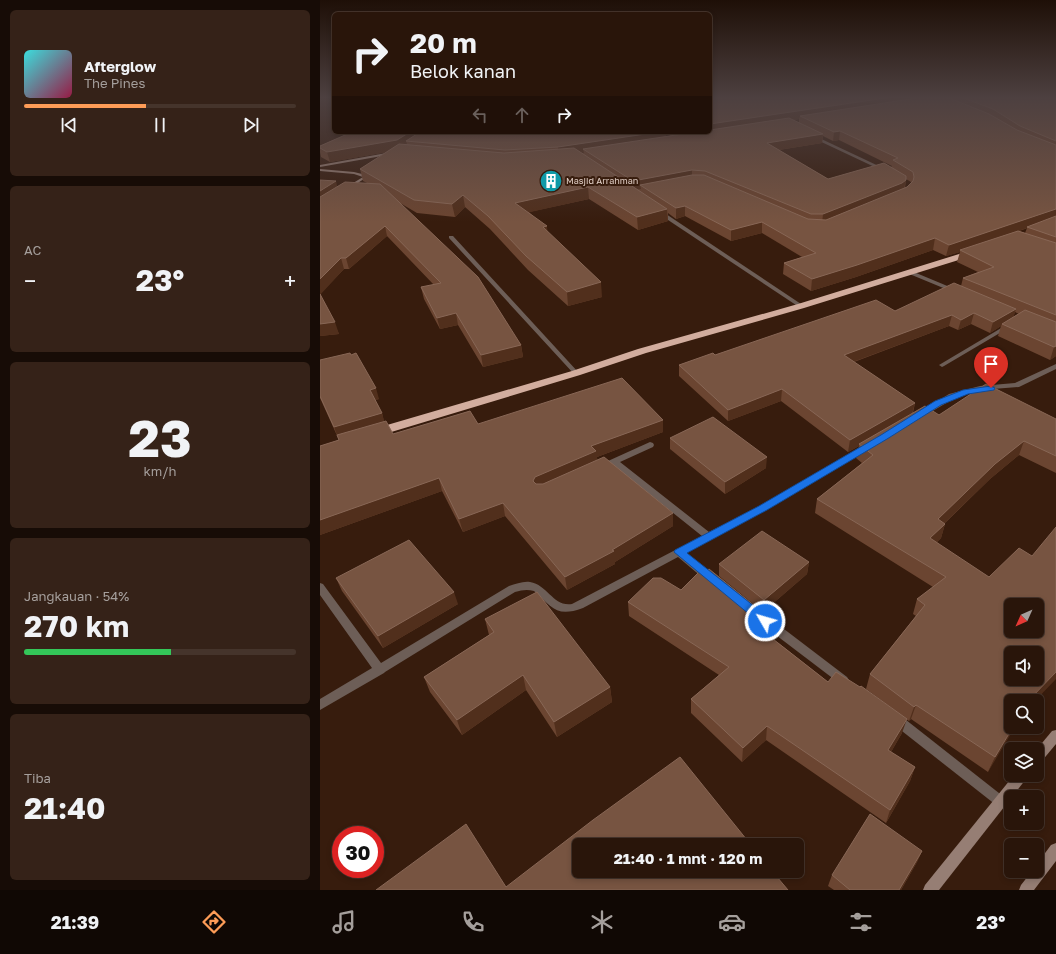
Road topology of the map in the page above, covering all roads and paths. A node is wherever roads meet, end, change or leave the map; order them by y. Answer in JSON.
{"nodes":[{"id":1,"x":819,"y":139,"type":"edge"},
{"id":2,"x":389,"y":160,"type":"edge"},
{"id":3,"x":320,"y":166,"type":"edge"},
{"id":4,"x":377,"y":168,"type":"edge"},
{"id":5,"x":320,"y":170,"type":"edge"},
{"id":6,"x":887,"y":171,"type":"edge"},
{"id":7,"x":366,"y":176,"type":"junction"},
{"id":8,"x":343,"y":192,"type":"edge"},
{"id":9,"x":654,"y":208,"type":"edge"},
{"id":10,"x":451,"y":237,"type":"dead end"},
{"id":11,"x":984,"y":249,"type":"edge"},
{"id":12,"x":909,"y":272,"type":"junction"},
{"id":13,"x":963,"y":294,"type":"edge"},
{"id":14,"x":801,"y":306,"type":"junction"},
{"id":15,"x":1014,"y":322,"type":"edge"},
{"id":16,"x":942,"y":365,"type":"dead end"},
{"id":17,"x":1056,"y":366,"type":"edge"},
{"id":18,"x":576,"y":373,"type":"junction"},
{"id":19,"x":911,"y":421,"type":"edge"},
{"id":20,"x":365,"y":435,"type":"edge"},
{"id":21,"x":650,"y":445,"type":"dead end"},
{"id":22,"x":871,"y":445,"type":"edge"},
{"id":23,"x":614,"y":462,"type":"junction"},
{"id":24,"x":601,"y":467,"type":"edge"},
{"id":25,"x":709,"y":537,"type":"junction"},
{"id":26,"x":679,"y":552,"type":"junction"},
{"id":27,"x":720,"y":586,"type":"edge"},
{"id":28,"x":320,"y":588,"type":"edge"},
{"id":29,"x":737,"y":599,"type":"edge"},
{"id":30,"x":380,"y":670,"type":"junction"},
{"id":31,"x":850,"y":685,"type":"edge"},
{"id":32,"x":320,"y":705,"type":"edge"},
{"id":33,"x":886,"y":712,"type":"edge"},
{"id":34,"x":1056,"y":735,"type":"edge"},
{"id":35,"x":1044,"y":750,"type":"edge"},
{"id":36,"x":1016,"y":782,"type":"edge"},
{"id":37,"x":1000,"y":801,"type":"junction"},
{"id":38,"x":1056,"y":850,"type":"edge"},
{"id":39,"x":930,"y":890,"type":"edge"},
{"id":40,"x":1026,"y":890,"type":"edge"}],
"edges":[{"from":1,"to":6,"type":"street"},
{"from":2,"to":3,"type":"street"},
{"from":4,"to":7,"type":"street"},
{"from":5,"to":7,"type":"street"},
{"from":7,"to":8,"type":"street"},
{"from":9,"to":14,"type":"street"},
{"from":10,"to":18,"type":"street"},
{"from":11,"to":12,"type":"highway"},
{"from":12,"to":13,"type":"street"},
{"from":12,"to":14,"type":"highway"},
{"from":14,"to":18,"type":"highway"},
{"from":15,"to":16,"type":"street"},
{"from":17,"to":19,"type":"street"},
{"from":18,"to":20,"type":"highway"},
{"from":21,"to":23,"type":"street"},
{"from":22,"to":25,"type":"street"},
{"from":23,"to":24,"type":"street"},
{"from":23,"to":25,"type":"street"},
{"from":25,"to":26,"type":"street"},
{"from":26,"to":27,"type":"street"},
{"from":26,"to":30,"type":"street"},
{"from":28,"to":30,"type":"street"},
{"from":29,"to":31,"type":"street"},
{"from":30,"to":32,"type":"street"},
{"from":33,"to":37,"type":"street"},
{"from":34,"to":35,"type":"street"},
{"from":36,"to":37,"type":"street"},
{"from":37,"to":39,"type":"street"},
{"from":38,"to":40,"type":"street"}]}
